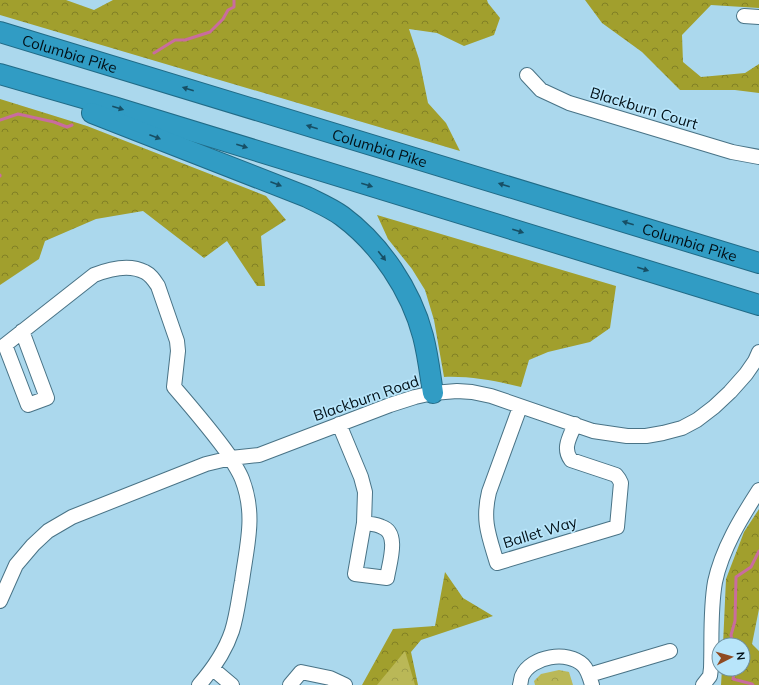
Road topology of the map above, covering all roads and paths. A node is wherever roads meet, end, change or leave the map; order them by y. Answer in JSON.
{"nodes":[{"id":1,"x":744,"y":16,"type":"dead end"},
{"id":2,"x":759,"y":17,"type":"edge"},
{"id":3,"x":0,"y":32,"type":"edge"},
{"id":4,"x":0,"y":74,"type":"edge"},
{"id":5,"x":527,"y":75,"type":"dead end"},
{"id":6,"x":0,"y":80,"type":"edge"},
{"id":7,"x":759,"y":157,"type":"edge"},
{"id":8,"x":759,"y":263,"type":"edge"},
{"id":9,"x":759,"y":305,"type":"edge"},
{"id":10,"x":22,"y":331,"type":"junction"},
{"id":11,"x":759,"y":352,"type":"edge"},
{"id":12,"x":433,"y":393,"type":"junction"},
{"id":13,"x":520,"y":407,"type":"junction"},
{"id":14,"x":339,"y":424,"type":"junction"},
{"id":15,"x":575,"y":424,"type":"junction"},
{"id":16,"x":231,"y":458,"type":"junction"},
{"id":17,"x":759,"y":490,"type":"edge"},
{"id":18,"x":364,"y":523,"type":"dead end"},
{"id":19,"x":0,"y":601,"type":"edge"},
{"id":20,"x":670,"y":651,"type":"dead end"},
{"id":21,"x":213,"y":669,"type":"junction"},
{"id":22,"x":590,"y":680,"type":"edge"},
{"id":23,"x":199,"y":685,"type":"edge"},
{"id":24,"x":232,"y":685,"type":"edge"},
{"id":25,"x":290,"y":685,"type":"edge"},
{"id":26,"x":345,"y":685,"type":"edge"},
{"id":27,"x":520,"y":685,"type":"edge"},
{"id":28,"x":703,"y":685,"type":"edge"}],
"edges":[{"from":1,"to":2,"type":"street"},
{"from":8,"to":3,"type":"highway","name":"Columbia Pike","one_way":true},
{"from":4,"to":9,"type":"highway","one_way":true},
{"from":5,"to":7,"type":"street","name":"Blackburn Court"},
{"from":6,"to":12,"type":"highway","one_way":true},
{"from":10,"to":10,"type":"street"},
{"from":10,"to":16,"type":"street"},
{"from":11,"to":15,"type":"street","name":"Blackburn Road"},
{"from":12,"to":13,"type":"street","name":"Blackburn Road"},
{"from":12,"to":14,"type":"street","name":"Blackburn Road"},
{"from":13,"to":15,"type":"street","name":"Blackburn Road"},
{"from":13,"to":15,"type":"street","name":"Ballet Way"},
{"from":14,"to":16,"type":"street","name":"Blackburn Road"},
{"from":14,"to":18,"type":"street"},
{"from":16,"to":19,"type":"street","name":"Blackburn Road"},
{"from":16,"to":21,"type":"street"},
{"from":17,"to":28,"type":"street"},
{"from":20,"to":22,"type":"street"},
{"from":21,"to":23,"type":"street"},
{"from":21,"to":24,"type":"street"},
{"from":22,"to":27,"type":"street"},
{"from":25,"to":26,"type":"street"}]}
